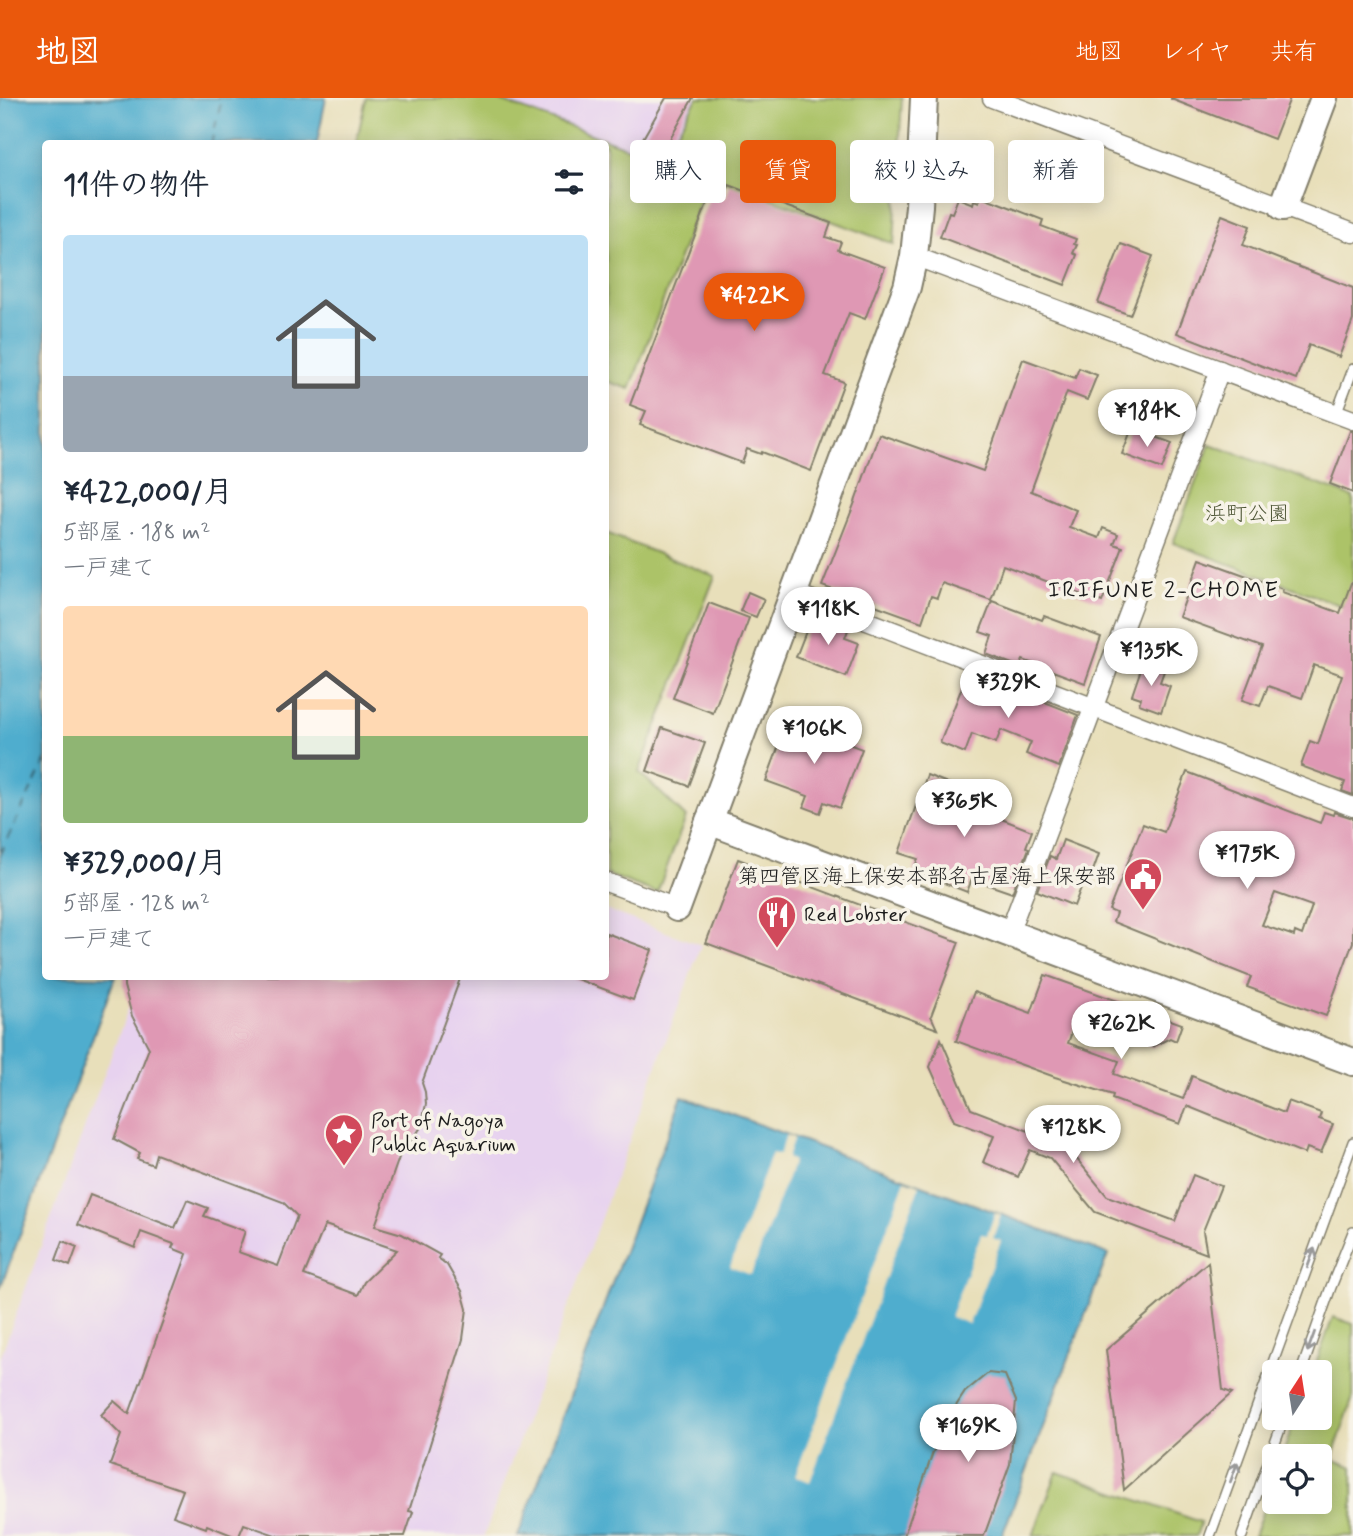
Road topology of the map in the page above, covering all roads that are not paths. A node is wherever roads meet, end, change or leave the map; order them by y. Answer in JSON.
{"nodes":[{"id":1,"x":924,"y":98,"type":"edge"},
{"id":2,"x":992,"y":98,"type":"edge"},
{"id":3,"x":1324,"y":98,"type":"edge"},
{"id":4,"x":1283,"y":207,"type":"junction"},
{"id":5,"x":1353,"y":233,"type":"edge"},
{"id":6,"x":914,"y":256,"type":"junction"},
{"id":7,"x":1353,"y":369,"type":"edge"},
{"id":8,"x":1220,"y":370,"type":"junction"},
{"id":9,"x":1345,"y":417,"type":"edge"},
{"id":10,"x":794,"y":593,"type":"junction"},
{"id":11,"x":1093,"y":707,"type":"junction"},
{"id":12,"x":1353,"y":807,"type":"edge"},
{"id":13,"x":709,"y":821,"type":"junction"},
{"id":14,"x":609,"y":883,"type":"edge"},
{"id":15,"x":677,"y":908,"type":"joint"},
{"id":16,"x":1009,"y":933,"type":"junction"},
{"id":17,"x":1353,"y":1062,"type":"edge"},
{"id":18,"x":1353,"y":1142,"type":"edge"},
{"id":19,"x":1353,"y":1232,"type":"edge"},
{"id":20,"x":1305,"y":1360,"type":"edge"},
{"id":21,"x":1280,"y":1430,"type":"edge"},
{"id":22,"x":1210,"y":1536,"type":"edge"},
{"id":23,"x":1242,"y":1536,"type":"edge"}],
"edges":[{"from":1,"to":6,"type":"street"},
{"from":2,"to":4,"type":"street"},
{"from":3,"to":4,"type":"street"},
{"from":4,"to":5,"type":"street"},
{"from":6,"to":8,"type":"street"},
{"from":6,"to":10,"type":"street"},
{"from":7,"to":9,"type":"lane"},
{"from":8,"to":9,"type":"street"},
{"from":8,"to":11,"type":"street"},
{"from":10,"to":11,"type":"street"},
{"from":10,"to":13,"type":"street"},
{"from":11,"to":12,"type":"street"},
{"from":11,"to":16,"type":"street"},
{"from":13,"to":15,"type":"street"},
{"from":13,"to":16,"type":"street"},
{"from":14,"to":15,"type":"street"},
{"from":16,"to":17,"type":"street"},
{"from":22,"to":18,"type":"lane","one_way":true},
{"from":19,"to":20,"type":"lane","one_way":true},
{"from":21,"to":23,"type":"lane"}]}
